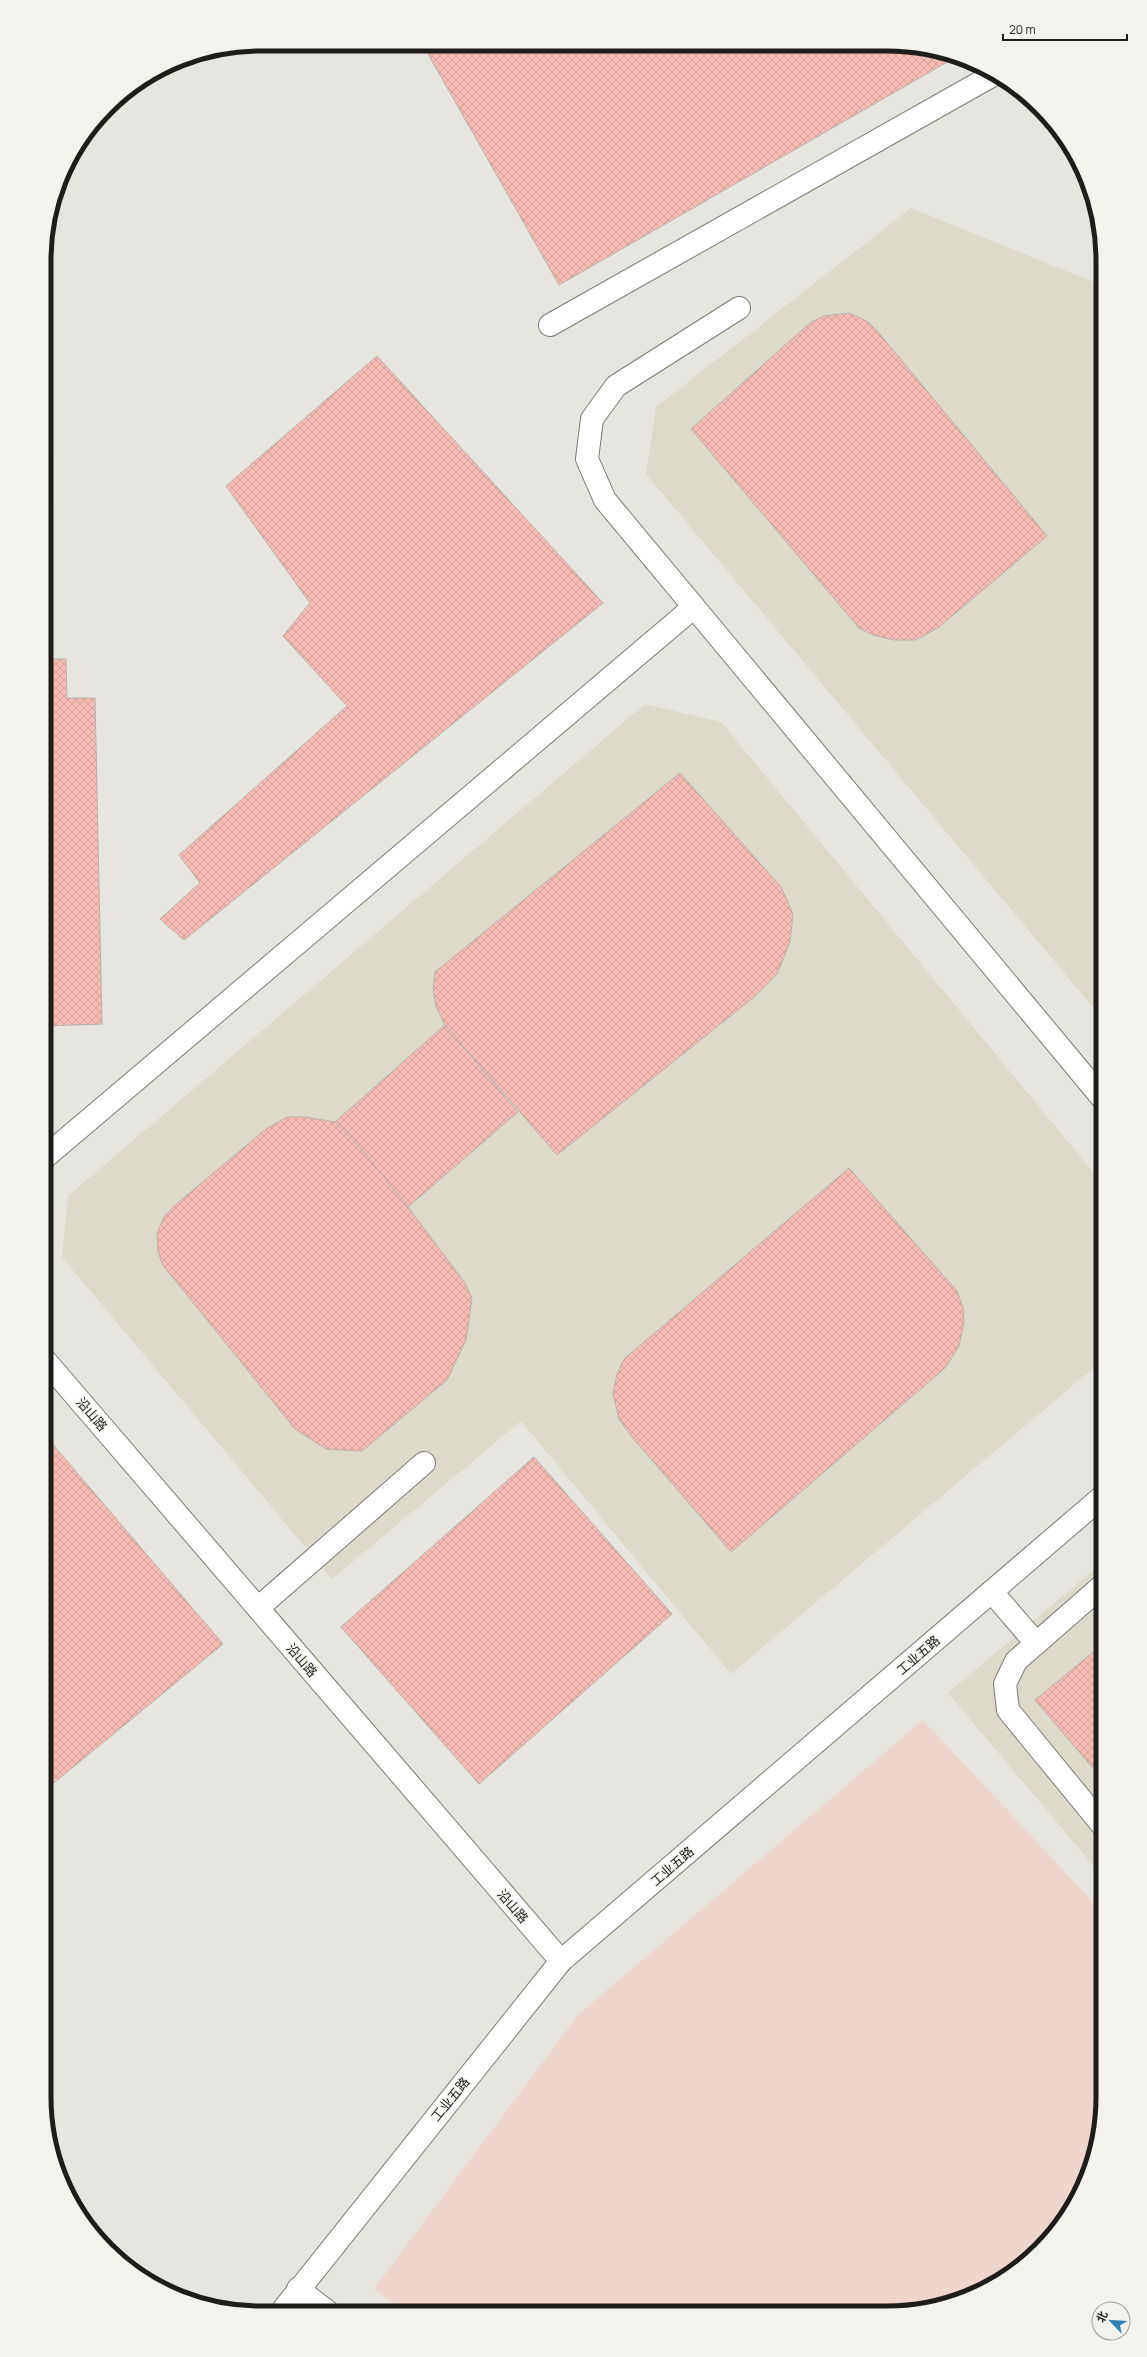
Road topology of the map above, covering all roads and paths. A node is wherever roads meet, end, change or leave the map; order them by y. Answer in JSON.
{"nodes":[{"id":1,"x":989,"y":78,"type":"edge"},
{"id":2,"x":739,"y":308,"type":"dead end"},
{"id":3,"x":550,"y":326,"type":"dead end"},
{"id":4,"x":694,"y":607,"type":"junction"},
{"id":5,"x":1096,"y":1091,"type":"edge"},
{"id":6,"x":51,"y":1152,"type":"edge"},
{"id":7,"x":51,"y":1367,"type":"edge"},
{"id":8,"x":424,"y":1463,"type":"dead end"},
{"id":9,"x":1096,"y":1502,"type":"edge"},
{"id":10,"x":1096,"y":1591,"type":"edge"},
{"id":11,"x":992,"y":1592,"type":"junction"},
{"id":12,"x":258,"y":1608,"type":"junction"},
{"id":13,"x":1035,"y":1642,"type":"junction"},
{"id":14,"x":1096,"y":1817,"type":"edge"},
{"id":15,"x":561,"y":1962,"type":"junction"},
{"id":16,"x":298,"y":2289,"type":"junction"},
{"id":17,"x":286,"y":2306,"type":"edge"},
{"id":18,"x":320,"y":2306,"type":"edge"}],
"edges":[{"from":1,"to":3,"type":"street"},
{"from":2,"to":4,"type":"street"},
{"from":4,"to":5,"type":"street"},
{"from":4,"to":6,"type":"street"},
{"from":7,"to":12,"type":"street","name":"沿山路"},
{"from":8,"to":12,"type":"street"},
{"from":9,"to":11,"type":"street","name":"工业五路"},
{"from":10,"to":13,"type":"street"},
{"from":11,"to":13,"type":"street"},
{"from":11,"to":15,"type":"street","name":"工业五路"},
{"from":12,"to":15,"type":"street","name":"沿山路"},
{"from":13,"to":14,"type":"street"},
{"from":15,"to":16,"type":"street","name":"工业五路"},
{"from":16,"to":17,"type":"street","name":"工业五路"},
{"from":16,"to":18,"type":"street"}]}
